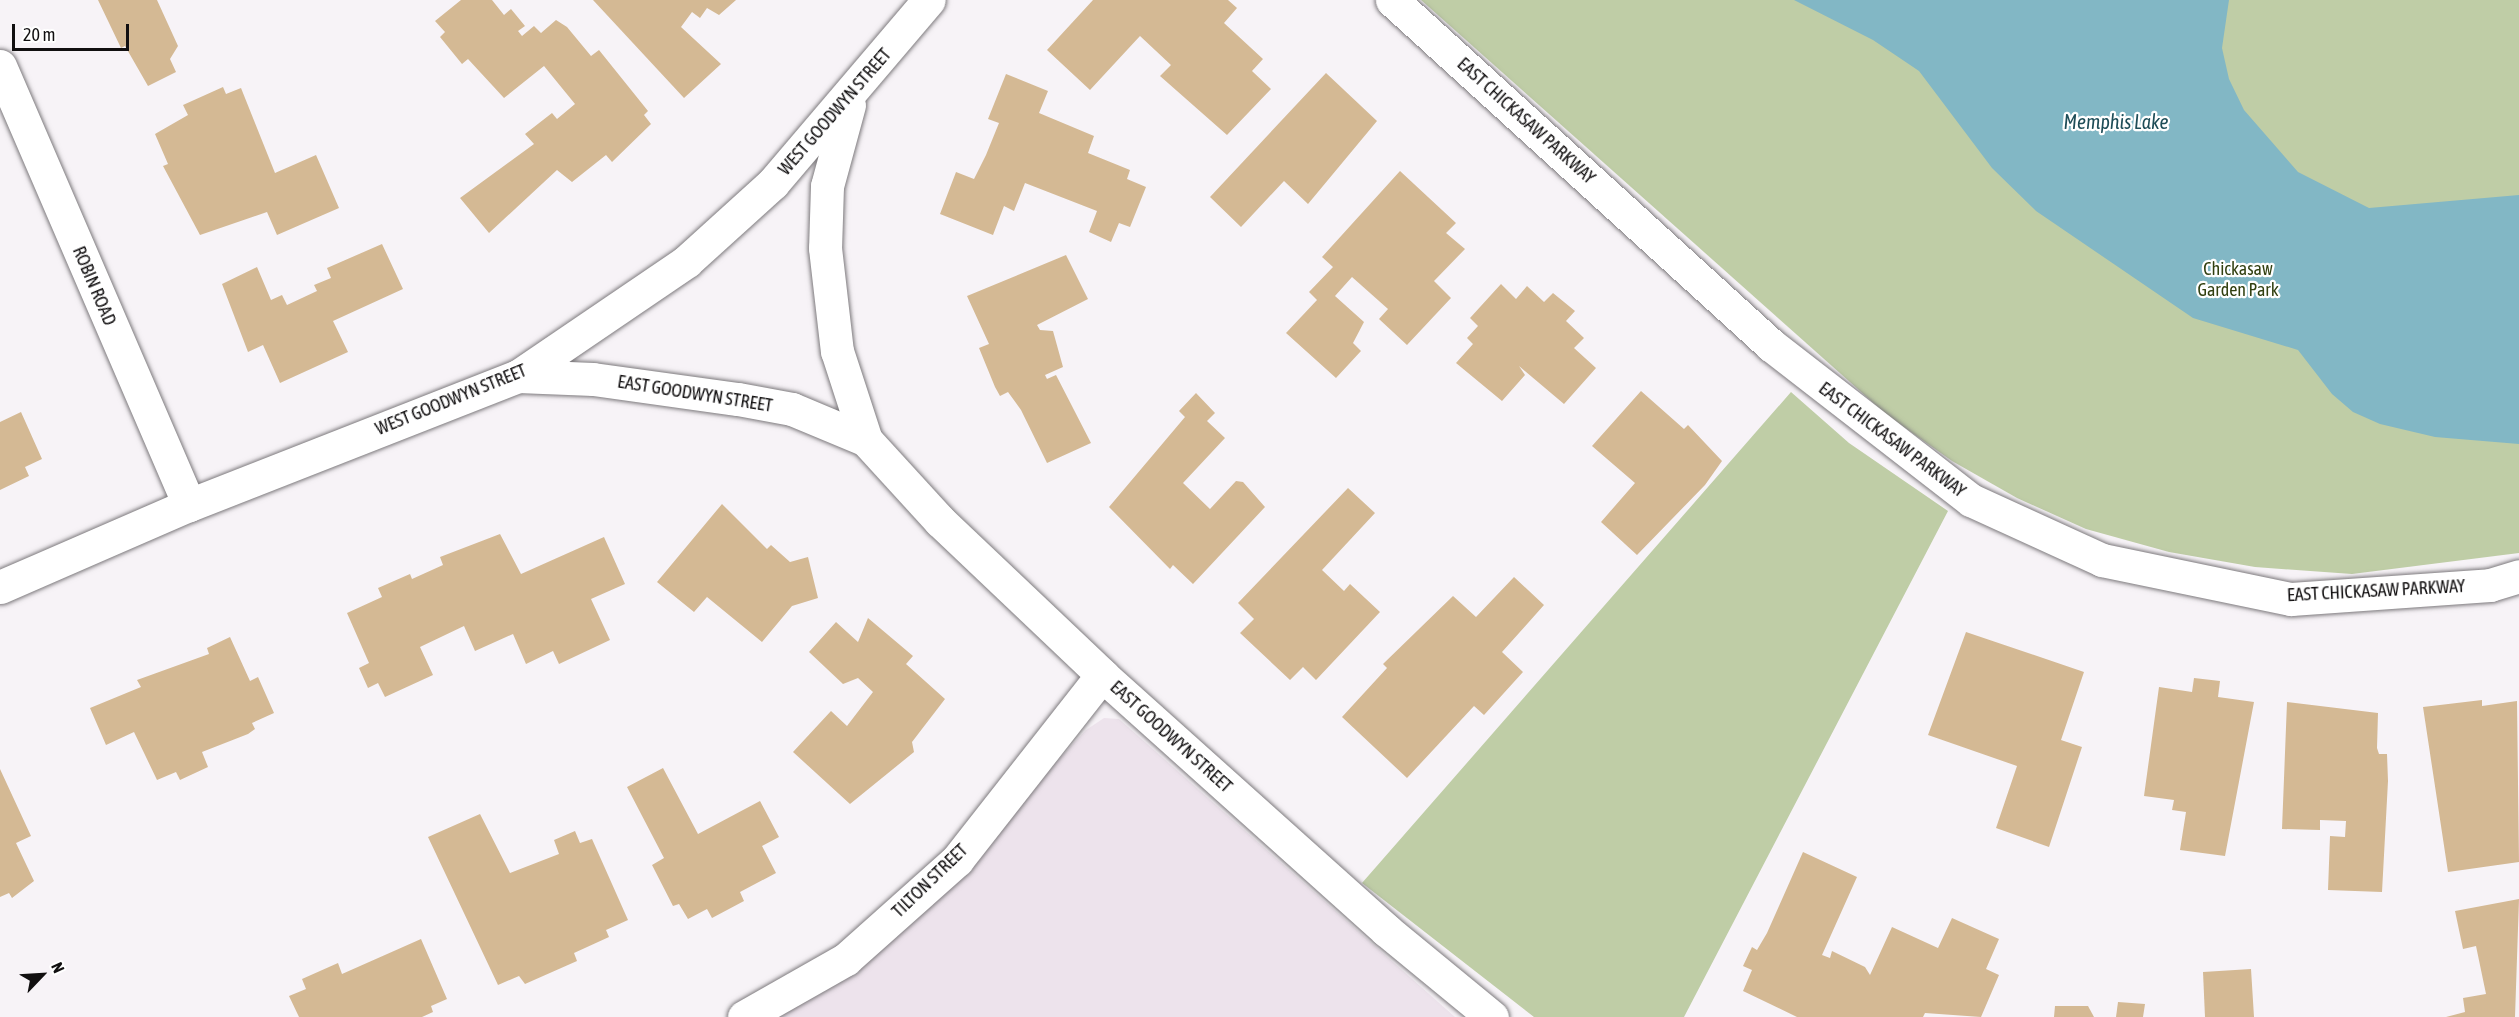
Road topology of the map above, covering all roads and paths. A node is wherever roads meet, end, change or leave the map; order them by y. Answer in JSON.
{"nodes":[{"id":1,"x":930,"y":0,"type":"edge"},
{"id":2,"x":1392,"y":0,"type":"edge"},
{"id":3,"x":0,"y":66,"type":"edge"},
{"id":4,"x":852,"y":96,"type":"junction"},
{"id":5,"x":518,"y":376,"type":"junction"},
{"id":6,"x":866,"y":440,"type":"junction"},
{"id":7,"x":189,"y":505,"type":"junction"},
{"id":8,"x":2519,"y":576,"type":"edge"},
{"id":9,"x":0,"y":587,"type":"edge"},
{"id":10,"x":1102,"y":675,"type":"junction"},
{"id":11,"x":744,"y":1017,"type":"edge"},
{"id":12,"x":1492,"y":1017,"type":"edge"}],
"edges":[{"from":1,"to":4,"type":"street","name":"WEST GOODWYN STREET"},
{"from":2,"to":8,"type":"street","name":"EAST CHICKASAW PARKWAY"},
{"from":3,"to":7,"type":"street","name":"ROBIN ROAD"},
{"from":4,"to":5,"type":"street","name":"WEST GOODWYN STREET"},
{"from":4,"to":6,"type":"street","name":"EAST GOODWYN STREET"},
{"from":5,"to":6,"type":"street","name":"EAST GOODWYN STREET"},
{"from":5,"to":7,"type":"street","name":"WEST GOODWYN STREET"},
{"from":6,"to":10,"type":"street","name":"EAST GOODWYN STREET"},
{"from":7,"to":9,"type":"street","name":"WEST GOODWYN STREET"},
{"from":10,"to":11,"type":"street","name":"TILTON STREET"},
{"from":10,"to":12,"type":"street","name":"EAST GOODWYN STREET"}]}
